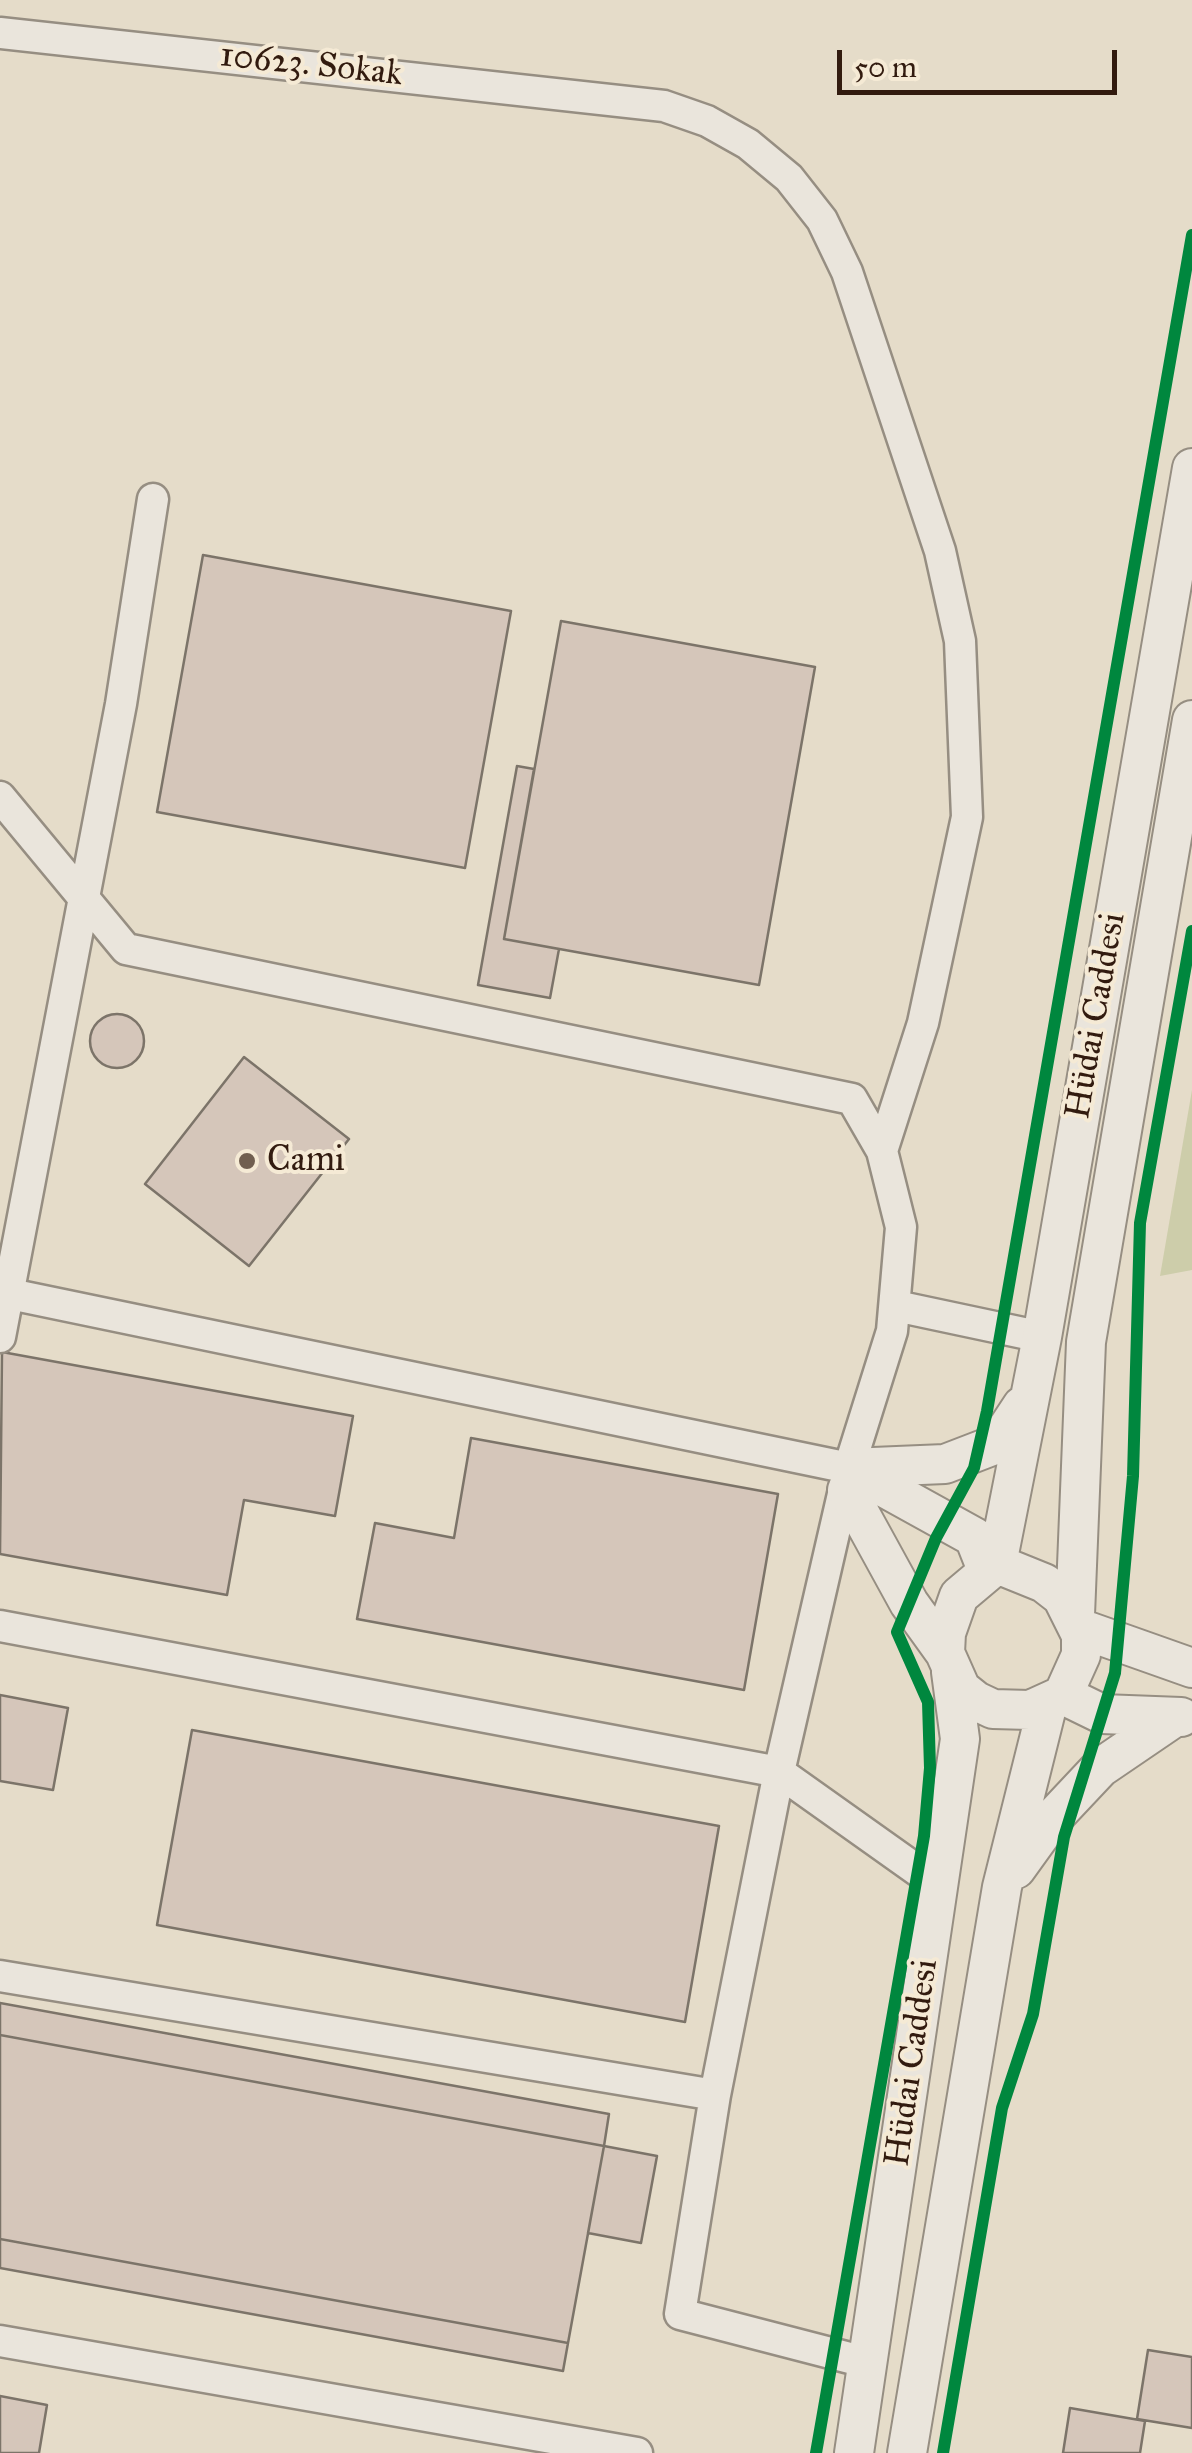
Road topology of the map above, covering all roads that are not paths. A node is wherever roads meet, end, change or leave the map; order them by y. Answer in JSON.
{"nodes":[{"id":1,"x":0,"y":33,"type":"edge"},
{"id":2,"x":1192,"y":468,"type":"edge"},
{"id":3,"x":153,"y":499,"type":"dead end"},
{"id":4,"x":1192,"y":720,"type":"edge"},
{"id":5,"x":0,"y":797,"type":"edge"},
{"id":6,"x":84,"y":896,"type":"junction"},
{"id":7,"x":882,"y":1151,"type":"junction"},
{"id":8,"x":4,"y":1293,"type":"edge"},
{"id":9,"x":896,"y":1306,"type":"junction"},
{"id":10,"x":0,"y":1337,"type":"edge"},
{"id":11,"x":1042,"y":1337,"type":"junction"},
{"id":12,"x":1032,"y":1391,"type":"junction"},
{"id":13,"x":848,"y":1479,"type":"junction"},
{"id":14,"x":992,"y":1567,"type":"junction"},
{"id":15,"x":1077,"y":1622,"type":"junction"},
{"id":16,"x":0,"y":1626,"type":"edge"},
{"id":17,"x":948,"y":1662,"type":"junction"},
{"id":18,"x":1192,"y":1668,"type":"edge"},
{"id":19,"x":1055,"y":1699,"type":"junction"},
{"id":20,"x":1182,"y":1716,"type":"edge"},
{"id":21,"x":779,"y":1772,"type":"junction"},
{"id":22,"x":938,"y":1885,"type":"junction"},
{"id":23,"x":1002,"y":1888,"type":"junction"},
{"id":24,"x":0,"y":1976,"type":"edge"},
{"id":25,"x":715,"y":2095,"type":"junction"},
{"id":26,"x":0,"y":2341,"type":"edge"},
{"id":27,"x":870,"y":2364,"type":"junction"},
{"id":28,"x":637,"y":2453,"type":"edge"},
{"id":29,"x":854,"y":2453,"type":"edge"},
{"id":30,"x":906,"y":2453,"type":"edge"}],
"edges":[{"from":1,"to":7,"type":"street","name":"10623. Sokak"},
{"from":2,"to":11,"type":"street","name":"Hüdai Caddesi"},
{"from":3,"to":6,"type":"street"},
{"from":4,"to":15,"type":"street","name":"Hüdai Caddesi"},
{"from":5,"to":6,"type":"street"},
{"from":6,"to":7,"type":"street"},
{"from":6,"to":8,"type":"street"},
{"from":7,"to":9,"type":"street"},
{"from":8,"to":10,"type":"street"},
{"from":8,"to":13,"type":"street"},
{"from":9,"to":11,"type":"street"},
{"from":9,"to":13,"type":"street"},
{"from":11,"to":12,"type":"street","name":"Hüdai Caddesi"},
{"from":12,"to":13,"type":"street"},
{"from":12,"to":14,"type":"street","name":"Hüdai Caddesi"},
{"from":13,"to":14,"type":"street"},
{"from":13,"to":17,"type":"street"},
{"from":13,"to":21,"type":"street"},
{"from":14,"to":15,"type":"street"},
{"from":14,"to":17,"type":"street"},
{"from":15,"to":18,"type":"street"},
{"from":15,"to":19,"type":"street"},
{"from":16,"to":21,"type":"street"},
{"from":17,"to":19,"type":"street"},
{"from":17,"to":22,"type":"street","name":"Hüdai Caddesi"},
{"from":19,"to":20,"type":"street"},
{"from":19,"to":23,"type":"street","name":"Hüdai Caddesi"},
{"from":20,"to":23,"type":"street"},
{"from":21,"to":22,"type":"street"},
{"from":21,"to":25,"type":"street"},
{"from":22,"to":27,"type":"street","name":"Hüdai Caddesi"},
{"from":23,"to":30,"type":"street","name":"Hüdai Caddesi"},
{"from":24,"to":25,"type":"street"},
{"from":25,"to":27,"type":"street"},
{"from":26,"to":28,"type":"street"},
{"from":27,"to":29,"type":"street","name":"Hüdai Caddesi"}]}
